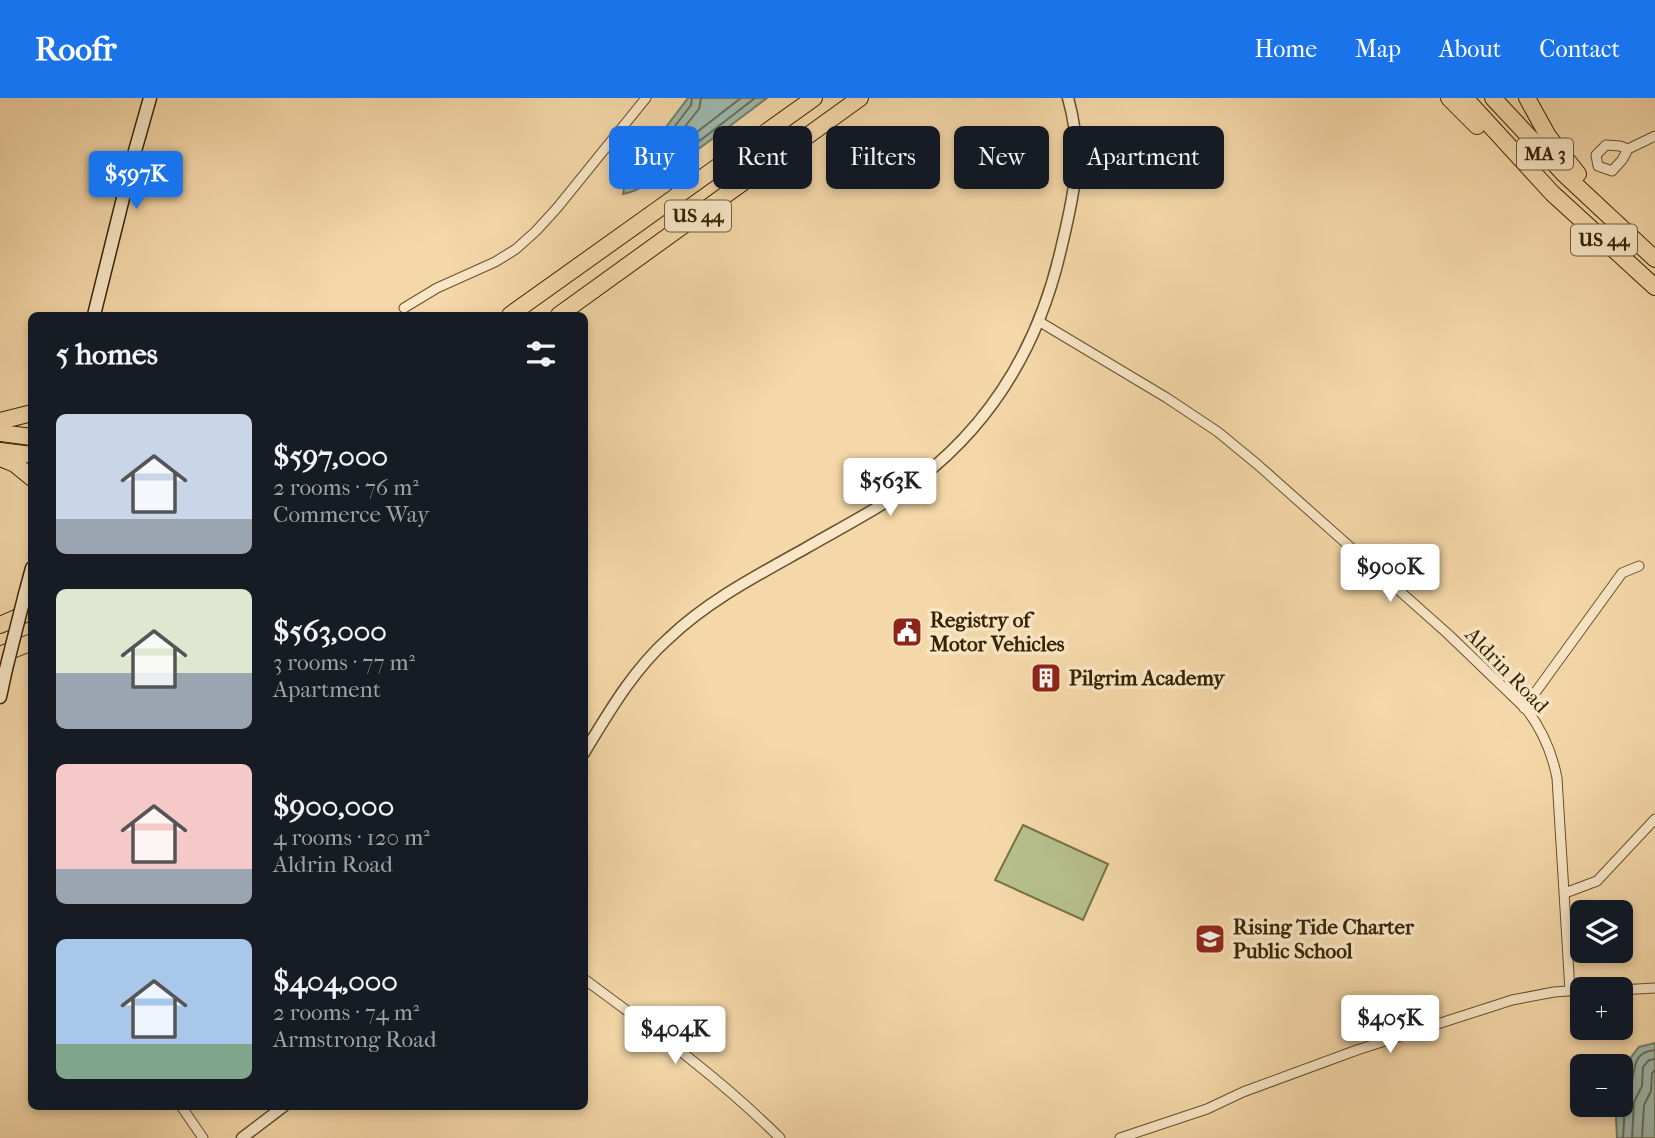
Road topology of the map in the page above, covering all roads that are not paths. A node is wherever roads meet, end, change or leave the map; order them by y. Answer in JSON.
{"nodes":[{"id":1,"x":150,"y":98,"type":"edge"},
{"id":2,"x":646,"y":98,"type":"edge"},
{"id":3,"x":814,"y":98,"type":"edge"},
{"id":4,"x":860,"y":98,"type":"edge"},
{"id":5,"x":1068,"y":98,"type":"edge"},
{"id":6,"x":1448,"y":98,"type":"edge"},
{"id":7,"x":1465,"y":98,"type":"edge"},
{"id":8,"x":1493,"y":98,"type":"edge"},
{"id":9,"x":1527,"y":98,"type":"edge"},
{"id":10,"x":1655,"y":136,"type":"edge"},
{"id":11,"x":1628,"y":149,"type":"dead end"},
{"id":12,"x":1552,"y":193,"type":"junction"},
{"id":13,"x":1600,"y":209,"type":"junction"},
{"id":14,"x":1655,"y":259,"type":"edge"},
{"id":15,"x":1655,"y":287,"type":"edge"},
{"id":16,"x":404,"y":308,"type":"dead end"},
{"id":17,"x":95,"y":312,"type":"edge"},
{"id":18,"x":514,"y":312,"type":"edge"},
{"id":19,"x":563,"y":312,"type":"edge"},
{"id":20,"x":1040,"y":322,"type":"junction"},
{"id":21,"x":28,"y":414,"type":"edge"},
{"id":22,"x":0,"y":421,"type":"edge"},
{"id":23,"x":0,"y":433,"type":"edge"},
{"id":24,"x":28,"y":437,"type":"edge"},
{"id":25,"x":0,"y":451,"type":"edge"},
{"id":26,"x":28,"y":454,"type":"edge"},
{"id":27,"x":0,"y":458,"type":"edge"},
{"id":28,"x":28,"y":475,"type":"edge"},
{"id":29,"x":1639,"y":566,"type":"dead end"},
{"id":30,"x":28,"y":583,"type":"edge"},
{"id":31,"x":28,"y":613,"type":"edge"},
{"id":32,"x":0,"y":625,"type":"edge"},
{"id":33,"x":28,"y":645,"type":"edge"},
{"id":34,"x":3,"y":662,"type":"edge"},
{"id":35,"x":0,"y":697,"type":"edge"},
{"id":36,"x":1524,"y":708,"type":"junction"},
{"id":37,"x":588,"y":746,"type":"edge"},
{"id":38,"x":1655,"y":819,"type":"edge"},
{"id":39,"x":1565,"y":893,"type":"junction"},
{"id":40,"x":588,"y":982,"type":"edge"},
{"id":41,"x":1655,"y":988,"type":"edge"},
{"id":42,"x":1633,"y":989,"type":"edge"},
{"id":43,"x":1570,"y":991,"type":"joint"},
{"id":44,"x":184,"y":1110,"type":"edge"},
{"id":45,"x":279,"y":1110,"type":"edge"},
{"id":46,"x":203,"y":1138,"type":"edge"},
{"id":47,"x":242,"y":1138,"type":"edge"},
{"id":48,"x":780,"y":1138,"type":"edge"},
{"id":49,"x":1120,"y":1138,"type":"edge"}],
"edges":[{"from":1,"to":17,"type":"main road"},
{"from":2,"to":16,"type":"street"},
{"from":3,"to":18,"type":"highway","number":"US 44"},
{"from":4,"to":19,"type":"highway","number":"US 44"},
{"from":5,"to":20,"type":"street"},
{"from":6,"to":12,"type":"highway","number":"US 44"},
{"from":7,"to":12,"type":"highway","number":"MA 3"},
{"from":8,"to":13,"type":"highway","number":"MA 3"},
{"from":9,"to":13,"type":"highway","number":"US 44"},
{"from":10,"to":11,"type":"street"},
{"from":12,"to":15,"type":"highway","number":"US 44"},
{"from":13,"to":14,"type":"highway","number":"US 44"},
{"from":20,"to":36,"type":"street","name":"Aldrin Road"},
{"from":20,"to":37,"type":"street"},
{"from":21,"to":22,"type":"highway"},
{"from":23,"to":24,"type":"highway"},
{"from":25,"to":26,"type":"highway"},
{"from":27,"to":28,"type":"highway"},
{"from":29,"to":36,"type":"street"},
{"from":30,"to":34,"type":"main road","bridge":true},
{"from":31,"to":32,"type":"highway"},
{"from":33,"to":34,"type":"highway"},
{"from":34,"to":35,"type":"main road"},
{"from":36,"to":39,"type":"street","name":"Aldrin Road"},
{"from":38,"to":39,"type":"street"},
{"from":39,"to":43,"type":"street","name":"Aldrin Road"},
{"from":40,"to":48,"type":"street"},
{"from":41,"to":42,"type":"street"},
{"from":43,"to":49,"type":"street"},
{"from":44,"to":46,"type":"street"},
{"from":45,"to":47,"type":"street"}]}
